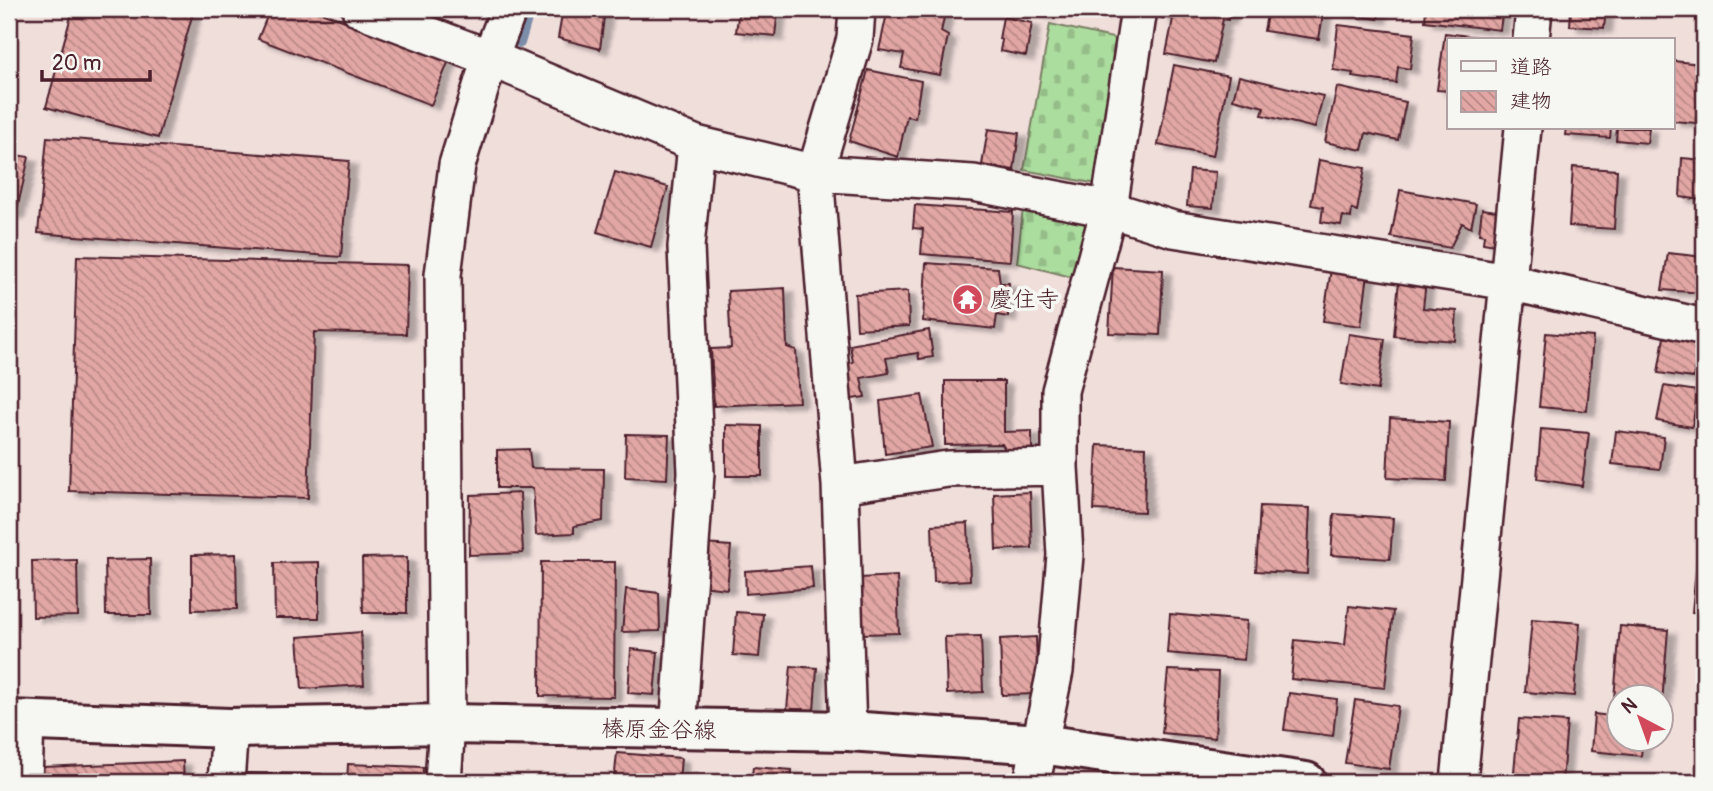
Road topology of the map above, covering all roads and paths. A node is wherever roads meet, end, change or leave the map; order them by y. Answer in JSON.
{"nodes":[{"id":1,"x":360,"y":9,"type":"edge"},
{"id":2,"x":509,"y":9,"type":"edge"},
{"id":3,"x":857,"y":9,"type":"edge"},
{"id":4,"x":1139,"y":9,"type":"edge"},
{"id":5,"x":1534,"y":9,"type":"edge"},
{"id":6,"x":1531,"y":38,"type":"edge"},
{"id":7,"x":490,"y":58,"type":"junction"},
{"id":8,"x":1523,"y":130,"type":"edge"},
{"id":9,"x":695,"y":144,"type":"junction"},
{"id":10,"x":815,"y":173,"type":"junction"},
{"id":11,"x":1109,"y":209,"type":"junction"},
{"id":12,"x":1509,"y":282,"type":"junction"},
{"id":13,"x":1704,"y":327,"type":"edge"},
{"id":14,"x":1060,"y":467,"type":"junction"},
{"id":15,"x":840,"y":485,"type":"junction"},
{"id":16,"x":18,"y":720,"type":"edge"},
{"id":17,"x":447,"y":724,"type":"junction"},
{"id":18,"x":230,"y":728,"type":"junction"},
{"id":19,"x":678,"y":730,"type":"junction"},
{"id":20,"x":848,"y":731,"type":"junction"},
{"id":21,"x":1041,"y":744,"type":"junction"},
{"id":22,"x":24,"y":782,"type":"edge"},
{"id":23,"x":226,"y":782,"type":"edge"},
{"id":24,"x":443,"y":782,"type":"edge"},
{"id":25,"x":1032,"y":782,"type":"edge"},
{"id":26,"x":1306,"y":782,"type":"edge"},
{"id":27,"x":1459,"y":782,"type":"edge"}],
"edges":[{"from":1,"to":7,"type":"street"},
{"from":2,"to":7,"type":"street"},
{"from":3,"to":10,"type":"street"},
{"from":4,"to":11,"type":"street"},
{"from":5,"to":6,"type":"street"},
{"from":7,"to":9,"type":"street"},
{"from":7,"to":17,"type":"street"},
{"from":8,"to":12,"type":"street"},
{"from":9,"to":10,"type":"street"},
{"from":9,"to":19,"type":"street"},
{"from":10,"to":11,"type":"street"},
{"from":10,"to":15,"type":"street"},
{"from":11,"to":12,"type":"street"},
{"from":11,"to":14,"type":"street"},
{"from":12,"to":13,"type":"street"},
{"from":12,"to":27,"type":"street"},
{"from":14,"to":15,"type":"street"},
{"from":14,"to":21,"type":"street"},
{"from":15,"to":20,"type":"street"},
{"from":16,"to":18,"type":"main road","name":"榛原金谷線"},
{"from":16,"to":22,"type":"street"},
{"from":17,"to":18,"type":"main road","name":"榛原金谷線"},
{"from":17,"to":19,"type":"main road","name":"榛原金谷線"},
{"from":17,"to":24,"type":"street"},
{"from":18,"to":23,"type":"street"},
{"from":19,"to":20,"type":"main road","name":"榛原金谷線"},
{"from":20,"to":21,"type":"main road","name":"榛原金谷線"},
{"from":21,"to":25,"type":"street"},
{"from":21,"to":26,"type":"main road","name":"榛原金谷線"}]}
